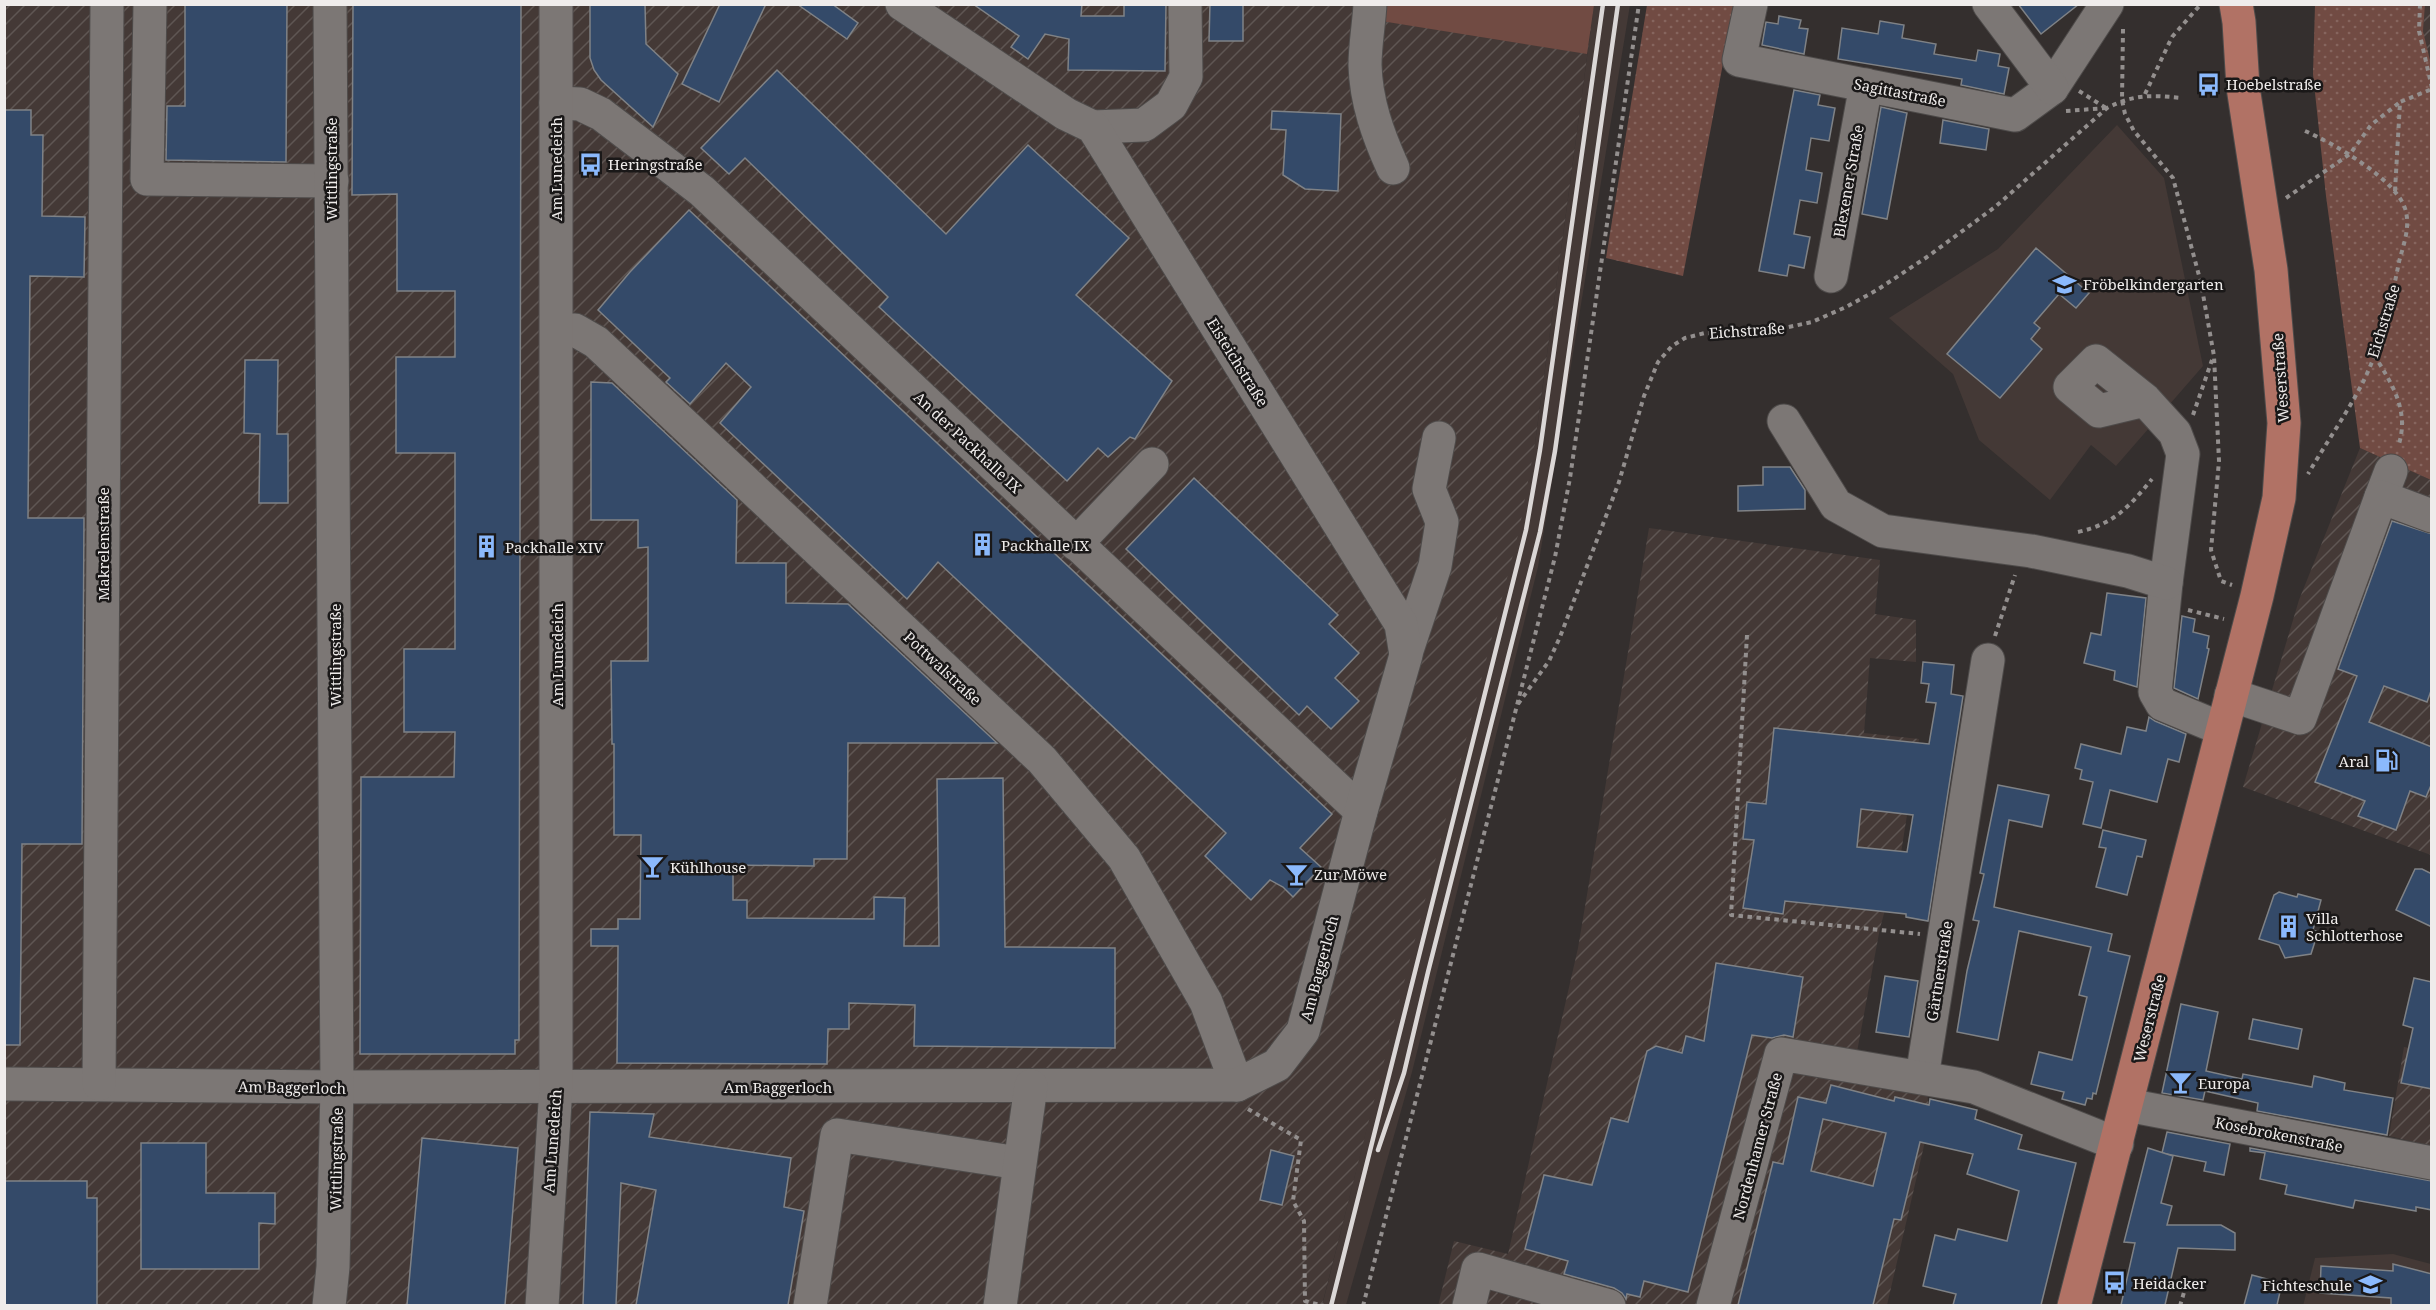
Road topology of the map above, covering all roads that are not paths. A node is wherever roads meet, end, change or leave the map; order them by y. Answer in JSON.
{"nodes":[{"id":1,"x":107,"y":4,"type":"edge"},
{"id":2,"x":150,"y":4,"type":"edge"},
{"id":3,"x":330,"y":4,"type":"edge"},
{"id":4,"x":556,"y":4,"type":"edge"},
{"id":5,"x":902,"y":4,"type":"edge"},
{"id":6,"x":1185,"y":4,"type":"edge"},
{"id":7,"x":1370,"y":4,"type":"edge"},
{"id":8,"x":1751,"y":4,"type":"edge"},
{"id":9,"x":1989,"y":4,"type":"edge"},
{"id":10,"x":2240,"y":10,"type":"edge"},
{"id":11,"x":2115,"y":16,"type":"edge"},
{"id":12,"x":1866,"y":85,"type":"junction"},
{"id":13,"x":2052,"y":88,"type":"junction"},
{"id":14,"x":556,"y":103,"type":"junction"},
{"id":15,"x":1093,"y":127,"type":"junction"},
{"id":16,"x":1393,"y":168,"type":"dead end"},
{"id":17,"x":332,"y":181,"type":"junction"},
{"id":18,"x":1831,"y":276,"type":"dead end"},
{"id":19,"x":557,"y":331,"type":"junction"},
{"id":20,"x":2145,"y":400,"type":"dead end"},
{"id":21,"x":1784,"y":421,"type":"dead end"},
{"id":22,"x":1439,"y":438,"type":"dead end"},
{"id":23,"x":1152,"y":465,"type":"dead end"},
{"id":24,"x":2432,"y":516,"type":"edge"},
{"id":25,"x":1076,"y":544,"type":"junction"},
{"id":26,"x":2165,"y":594,"type":"junction"},
{"id":27,"x":1406,"y":655,"type":"junction"},
{"id":28,"x":1988,"y":660,"type":"road end"},
{"id":29,"x":2231,"y":695,"type":"junction"},
{"id":30,"x":2222,"y":729,"type":"junction"},
{"id":31,"x":1361,"y":811,"type":"junction"},
{"id":32,"x":1922,"y":1077,"type":"junction"},
{"id":33,"x":4,"y":1084,"type":"edge"},
{"id":34,"x":99,"y":1084,"type":"junction"},
{"id":35,"x":1238,"y":1085,"type":"junction"},
{"id":36,"x":1031,"y":1086,"type":"junction"},
{"id":37,"x":556,"y":1087,"type":"junction"},
{"id":38,"x":337,"y":1088,"type":"junction"},
{"id":39,"x":2127,"y":1105,"type":"junction"},
{"id":40,"x":2117,"y":1144,"type":"junction"},
{"id":41,"x":1019,"y":1163,"type":"junction"},
{"id":42,"x":2432,"y":1163,"type":"edge"},
{"id":43,"x":329,"y":1305,"type":"edge"},
{"id":44,"x":542,"y":1305,"type":"edge"},
{"id":45,"x":810,"y":1305,"type":"edge"},
{"id":46,"x":1000,"y":1305,"type":"edge"},
{"id":47,"x":1469,"y":1305,"type":"edge"},
{"id":48,"x":1609,"y":1305,"type":"edge"},
{"id":49,"x":1713,"y":1305,"type":"edge"},
{"id":50,"x":2074,"y":1305,"type":"edge"}],
"edges":[{"from":1,"to":34,"type":"street","name":"Makrelenstraße"},
{"from":2,"to":17,"type":"street"},
{"from":3,"to":17,"type":"street","name":"Wittlingstraße"},
{"from":4,"to":14,"type":"street","name":"Am Lunedeich"},
{"from":5,"to":15,"type":"street"},
{"from":6,"to":15,"type":"street"},
{"from":7,"to":16,"type":"street"},
{"from":8,"to":12,"type":"street","name":"Sagittastraße"},
{"from":9,"to":13,"type":"street"},
{"from":10,"to":29,"type":"main road","name":"Weserstraße"},
{"from":11,"to":13,"type":"street"},
{"from":12,"to":13,"type":"street","name":"Sagittastraße"},
{"from":12,"to":18,"type":"street","name":"Blexener Straße"},
{"from":14,"to":19,"type":"street","name":"Am Lunedeich"},
{"from":14,"to":25,"type":"street","name":"An der Packhalle IX"},
{"from":15,"to":27,"type":"street","name":"Eisteichstraße"},
{"from":17,"to":38,"type":"street","name":"Wittlingstraße"},
{"from":19,"to":35,"type":"street","name":"Pottwalstraße"},
{"from":19,"to":37,"type":"street","name":"Am Lunedeich"},
{"from":20,"to":26,"type":"street"},
{"from":21,"to":26,"type":"street"},
{"from":22,"to":27,"type":"street"},
{"from":23,"to":25,"type":"street"},
{"from":24,"to":29,"type":"street"},
{"from":25,"to":31,"type":"street","name":"An der Packhalle IX"},
{"from":26,"to":30,"type":"street"},
{"from":27,"to":31,"type":"street","name":"Eisteichstraße"},
{"from":28,"to":32,"type":"street","name":"Gärtnerstraße"},
{"from":29,"to":30,"type":"main road","name":"Weserstraße"},
{"from":30,"to":39,"type":"main road","name":"Weserstraße"},
{"from":31,"to":35,"type":"street","name":"Am Baggerloch"},
{"from":32,"to":40,"type":"street"},
{"from":32,"to":49,"type":"street","name":"Nordenhamer Straße"},
{"from":33,"to":34,"type":"street","name":"Am Baggerloch"},
{"from":34,"to":38,"type":"street","name":"Am Baggerloch"},
{"from":35,"to":36,"type":"street","name":"Am Baggerloch"},
{"from":36,"to":37,"type":"street","name":"Am Baggerloch"},
{"from":36,"to":41,"type":"street"},
{"from":37,"to":38,"type":"street","name":"Am Baggerloch"},
{"from":37,"to":44,"type":"street","name":"Am Lunedeich"},
{"from":38,"to":43,"type":"street","name":"Wittlingstraße"},
{"from":39,"to":40,"type":"main road","name":"Weserstraße"},
{"from":39,"to":42,"type":"street","name":"Kosebrokenstraße"},
{"from":40,"to":50,"type":"main road","name":"Weserstraße"},
{"from":41,"to":45,"type":"street"},
{"from":41,"to":46,"type":"street"},
{"from":47,"to":48,"type":"street"}]}
